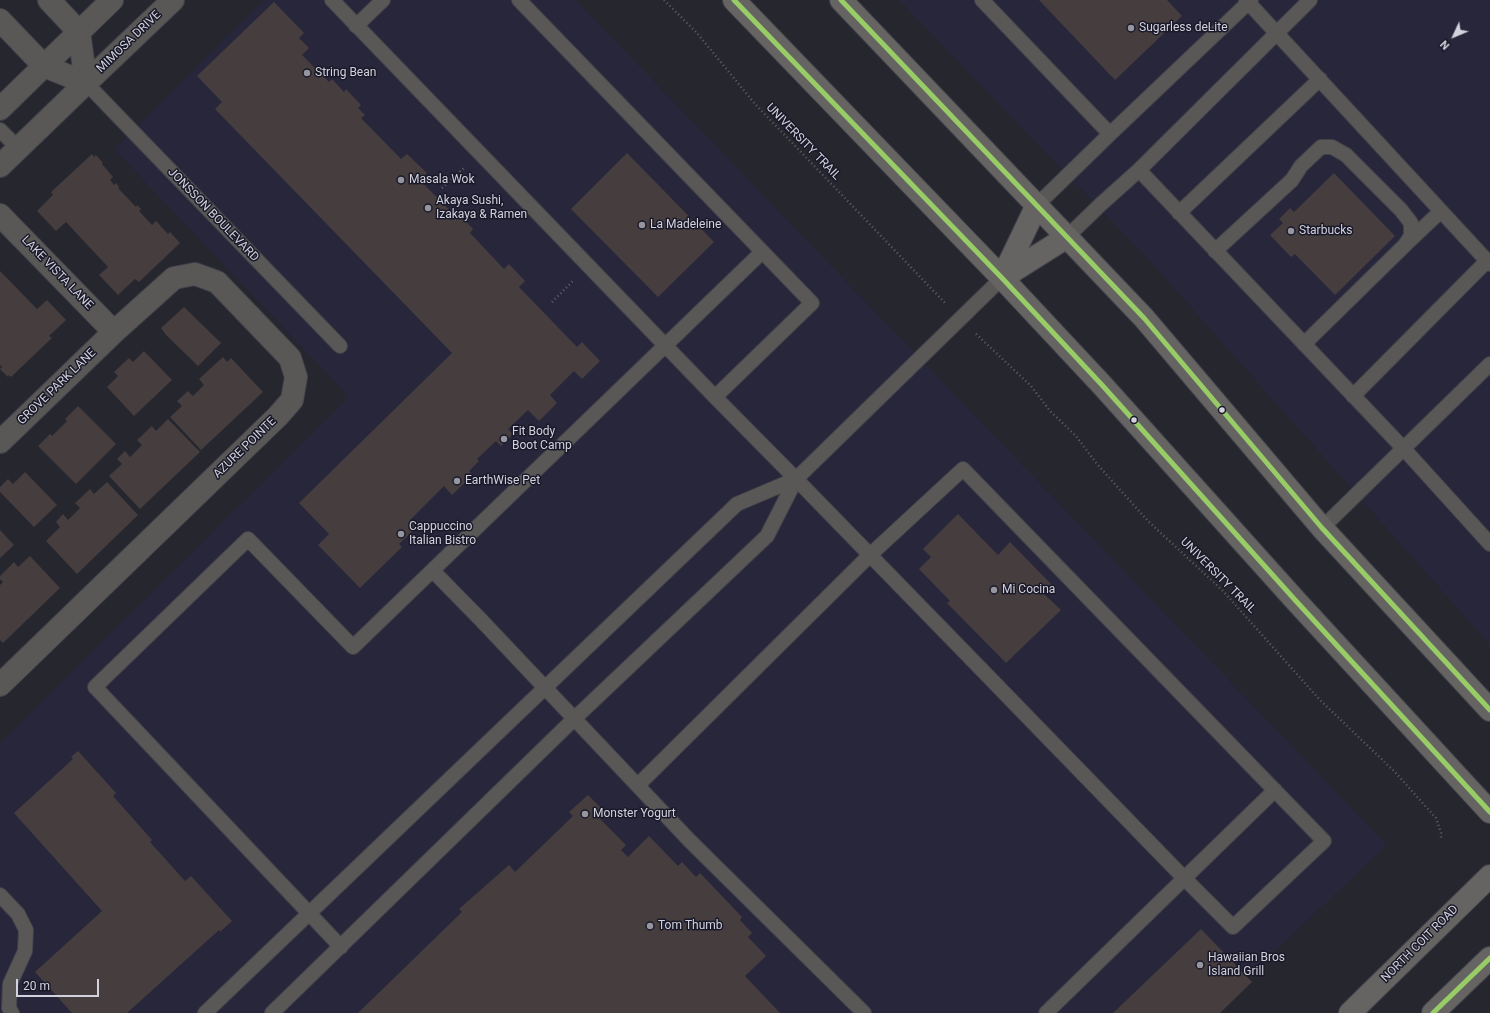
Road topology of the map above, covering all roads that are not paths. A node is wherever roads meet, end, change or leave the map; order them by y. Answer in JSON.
{"nodes":[{"id":1,"x":49,"y":0,"type":"edge"},
{"id":2,"x":112,"y":0,"type":"edge"},
{"id":3,"x":173,"y":0,"type":"edge"},
{"id":4,"x":332,"y":0,"type":"edge"},
{"id":5,"x":383,"y":0,"type":"edge"},
{"id":6,"x":519,"y":0,"type":"edge"},
{"id":7,"x":734,"y":0,"type":"edge"},
{"id":8,"x":841,"y":0,"type":"edge"},
{"id":9,"x":982,"y":0,"type":"edge"},
{"id":10,"x":1310,"y":0,"type":"edge"},
{"id":11,"x":1248,"y":1,"type":"edge"},
{"id":12,"x":0,"y":20,"type":"edge"},
{"id":13,"x":356,"y":26,"type":"junction"},
{"id":14,"x":79,"y":32,"type":"junction"},
{"id":15,"x":1276,"y":33,"type":"junction"},
{"id":16,"x":44,"y":66,"type":"junction"},
{"id":17,"x":1320,"y":79,"type":"junction"},
{"id":18,"x":86,"y":83,"type":"junction"},
{"id":19,"x":0,"y":109,"type":"edge"},
{"id":20,"x":0,"y":130,"type":"edge"},
{"id":21,"x":1110,"y":134,"type":"junction"},
{"id":22,"x":18,"y":148,"type":"junction"},
{"id":23,"x":0,"y":166,"type":"edge"},
{"id":24,"x":1139,"y":170,"type":"junction"},
{"id":25,"x":1037,"y":205,"type":"junction"},
{"id":26,"x":1441,"y":211,"type":"junction"},
{"id":27,"x":1179,"y":213,"type":"junction"},
{"id":28,"x":0,"y":214,"type":"edge"},
{"id":29,"x":1068,"y":237,"type":"junction"},
{"id":30,"x":1406,"y":245,"type":"junction"},
{"id":31,"x":1215,"y":251,"type":"junction"},
{"id":32,"x":762,"y":252,"type":"junction"},
{"id":33,"x":1489,"y":262,"type":"edge"},
{"id":34,"x":1002,"y":278,"type":"junction"},
{"id":35,"x":114,"y":332,"type":"junction"},
{"id":36,"x":1304,"y":344,"type":"junction"},
{"id":37,"x":665,"y":345,"type":"junction"},
{"id":38,"x":340,"y":346,"type":"dead end"},
{"id":39,"x":1490,"y":364,"type":"edge"},
{"id":40,"x":1353,"y":396,"type":"junction"},
{"id":41,"x":715,"y":397,"type":"junction"},
{"id":42,"x":0,"y":442,"type":"edge"},
{"id":43,"x":1404,"y":449,"type":"junction"},
{"id":44,"x":796,"y":479,"type":"junction"},
{"id":45,"x":1322,"y":528,"type":"junction"},
{"id":46,"x":1490,"y":544,"type":"edge"},
{"id":47,"x":870,"y":555,"type":"junction"},
{"id":48,"x":433,"y":572,"type":"junction"},
{"id":49,"x":0,"y":685,"type":"edge"},
{"id":50,"x":545,"y":688,"type":"junction"},
{"id":51,"x":1490,"y":710,"type":"edge"},
{"id":52,"x":575,"y":718,"type":"junction"},
{"id":53,"x":638,"y":785,"type":"junction"},
{"id":54,"x":1275,"y":790,"type":"junction"},
{"id":55,"x":1490,"y":812,"type":"edge"},
{"id":56,"x":1490,"y":876,"type":"edge"},
{"id":57,"x":1184,"y":878,"type":"junction"},
{"id":58,"x":0,"y":895,"type":"edge"},
{"id":59,"x":310,"y":913,"type":"junction"},
{"id":60,"x":341,"y":947,"type":"junction"},
{"id":61,"x":1490,"y":958,"type":"edge"},
{"id":62,"x":12,"y":1013,"type":"edge"},
{"id":63,"x":205,"y":1013,"type":"edge"},
{"id":64,"x":272,"y":1013,"type":"edge"},
{"id":65,"x":864,"y":1013,"type":"edge"},
{"id":66,"x":1046,"y":1013,"type":"edge"},
{"id":67,"x":1350,"y":1013,"type":"edge"},
{"id":68,"x":1433,"y":1013,"type":"edge"}],
"edges":[{"from":1,"to":14,"type":"street"},
{"from":2,"to":14,"type":"street"},
{"from":3,"to":18,"type":"street","name":"MIMOSA DRIVE"},
{"from":4,"to":13,"type":"lane"},
{"from":5,"to":13,"type":"lane"},
{"from":6,"to":32,"type":"lane"},
{"from":7,"to":34,"type":"main road"},
{"from":8,"to":25,"type":"main road"},
{"from":9,"to":21,"type":"lane"},
{"from":10,"to":15,"type":"lane"},
{"from":11,"to":15,"type":"lane"},
{"from":11,"to":21,"type":"lane"},
{"from":12,"to":16,"type":"street","name":"JONSSON BOULEVARD"},
{"from":13,"to":37,"type":"lane"},
{"from":14,"to":16,"type":"street"},
{"from":14,"to":18,"type":"street"},
{"from":15,"to":17,"type":"lane"},
{"from":15,"to":24,"type":"lane"},
{"from":16,"to":18,"type":"street","name":"JONSSON BOULEVARD"},
{"from":16,"to":19,"type":"street"},
{"from":17,"to":26,"type":"lane"},
{"from":17,"to":27,"type":"lane"},
{"from":18,"to":22,"type":"street"},
{"from":18,"to":38,"type":"lane","name":"JONSSON BOULEVARD"},
{"from":20,"to":22,"type":"lane"},
{"from":21,"to":25,"type":"lane"},
{"from":22,"to":23,"type":"street"},
{"from":24,"to":27,"type":"lane"},
{"from":24,"to":29,"type":"lane"},
{"from":25,"to":29,"type":"main road"},
{"from":25,"to":34,"type":"main road"},
{"from":26,"to":30,"type":"lane"},
{"from":26,"to":33,"type":"lane"},
{"from":27,"to":31,"type":"lane"},
{"from":28,"to":35,"type":"street","name":"LAKE VISTA LANE"},
{"from":29,"to":34,"type":"main road"},
{"from":29,"to":45,"type":"main road"},
{"from":30,"to":31,"type":"lane"},
{"from":30,"to":36,"type":"lane"},
{"from":31,"to":36,"type":"lane"},
{"from":32,"to":37,"type":"lane"},
{"from":32,"to":41,"type":"lane"},
{"from":33,"to":40,"type":"lane"},
{"from":34,"to":44,"type":"lane"},
{"from":34,"to":55,"type":"main road"},
{"from":35,"to":42,"type":"street","name":"GROVE PARK LANE"},
{"from":35,"to":49,"type":"street","name":"AZURE POINTE"},
{"from":36,"to":40,"type":"lane"},
{"from":37,"to":41,"type":"lane"},
{"from":37,"to":48,"type":"lane"},
{"from":39,"to":43,"type":"lane"},
{"from":40,"to":43,"type":"lane"},
{"from":41,"to":44,"type":"lane"},
{"from":43,"to":45,"type":"lane"},
{"from":43,"to":46,"type":"lane"},
{"from":44,"to":47,"type":"lane"},
{"from":44,"to":50,"type":"lane"},
{"from":44,"to":52,"type":"lane"},
{"from":45,"to":51,"type":"main road"},
{"from":47,"to":53,"type":"lane"},
{"from":47,"to":54,"type":"lane"},
{"from":47,"to":57,"type":"lane"},
{"from":48,"to":50,"type":"lane"},
{"from":48,"to":59,"type":"lane"},
{"from":50,"to":52,"type":"lane"},
{"from":50,"to":59,"type":"lane"},
{"from":52,"to":53,"type":"lane"},
{"from":52,"to":60,"type":"lane"},
{"from":53,"to":65,"type":"lane"},
{"from":54,"to":57,"type":"lane"},
{"from":54,"to":57,"type":"lane"},
{"from":56,"to":67,"type":"main road","name":"NORTH COIT ROAD"},
{"from":57,"to":66,"type":"lane"},
{"from":58,"to":62,"type":"lane"},
{"from":59,"to":60,"type":"lane"},
{"from":59,"to":63,"type":"lane"},
{"from":60,"to":64,"type":"lane"},
{"from":61,"to":68,"type":"main road"}]}
